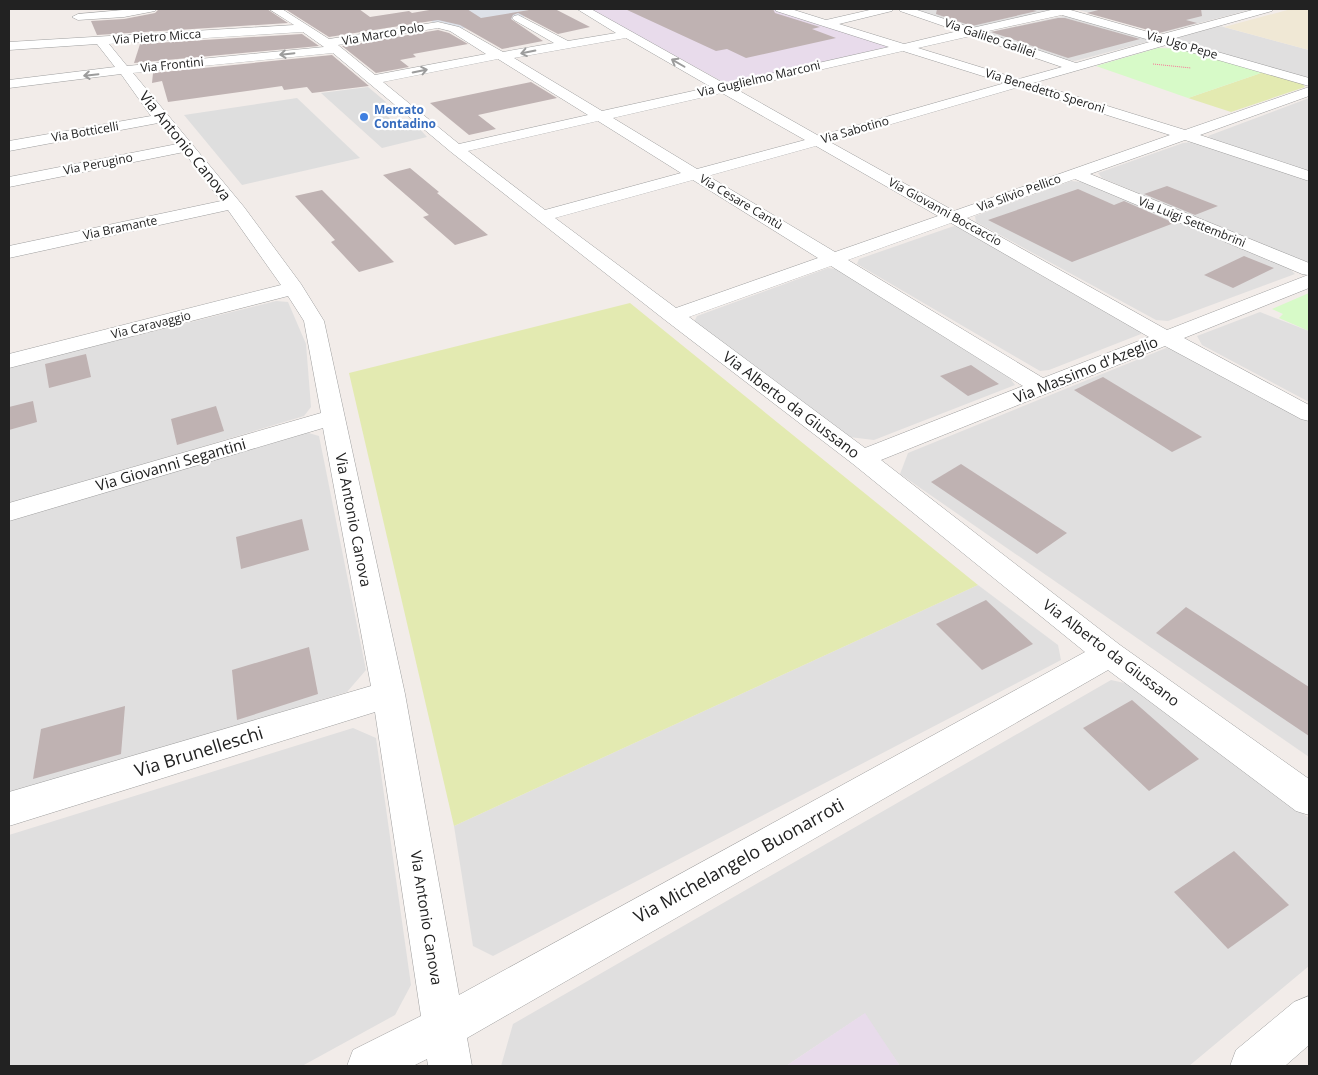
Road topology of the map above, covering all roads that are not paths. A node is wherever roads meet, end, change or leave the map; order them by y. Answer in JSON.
{"nodes":[{"id":1,"x":69,"y":9,"type":"edge"},
{"id":2,"x":151,"y":9,"type":"edge"},
{"id":3,"x":275,"y":9,"type":"edge"},
{"id":4,"x":280,"y":9,"type":"edge"},
{"id":5,"x":582,"y":9,"type":"edge"},
{"id":6,"x":780,"y":9,"type":"edge"},
{"id":7,"x":888,"y":9,"type":"edge"},
{"id":8,"x":904,"y":9,"type":"edge"},
{"id":9,"x":1268,"y":9,"type":"edge"},
{"id":10,"x":1059,"y":10,"type":"edge"},
{"id":11,"x":518,"y":18,"type":"dead end"},
{"id":12,"x":824,"y":23,"type":"junction"},
{"id":13,"x":438,"y":25,"type":"joint"},
{"id":14,"x":304,"y":28,"type":"junction"},
{"id":15,"x":89,"y":31,"type":"junction"},
{"id":16,"x":973,"y":32,"type":"junction"},
{"id":17,"x":628,"y":34,"type":"junction"},
{"id":18,"x":1163,"y":40,"type":"junction"},
{"id":19,"x":61,"y":43,"type":"junction"},
{"id":20,"x":566,"y":45,"type":"junction"},
{"id":21,"x":9,"y":46,"type":"edge"},
{"id":22,"x":332,"y":46,"type":"junction"},
{"id":23,"x":906,"y":47,"type":"junction"},
{"id":24,"x":9,"y":53,"type":"edge"},
{"id":25,"x":501,"y":56,"type":"junction"},
{"id":26,"x":1075,"y":67,"type":"junction"},
{"id":27,"x":125,"y":70,"type":"junction"},
{"id":28,"x":372,"y":80,"type":"junction"},
{"id":29,"x":1019,"y":82,"type":"junction"},
{"id":30,"x":1309,"y":82,"type":"edge"},
{"id":31,"x":9,"y":84,"type":"edge"},
{"id":32,"x":720,"y":88,"type":"junction"},
{"id":33,"x":1309,"y":91,"type":"edge"},
{"id":34,"x":600,"y":116,"type":"junction"},
{"id":35,"x":162,"y":118,"type":"junction"},
{"id":36,"x":1186,"y":135,"type":"junction"},
{"id":37,"x":818,"y":140,"type":"junction"},
{"id":38,"x":9,"y":146,"type":"edge"},
{"id":39,"x":188,"y":147,"type":"junction"},
{"id":40,"x":456,"y":149,"type":"junction"},
{"id":41,"x":1075,"y":173,"type":"junction"},
{"id":42,"x":695,"y":174,"type":"junction"},
{"id":43,"x":1309,"y":176,"type":"edge"},
{"id":44,"x":9,"y":182,"type":"edge"},
{"id":45,"x":232,"y":204,"type":"junction"},
{"id":46,"x":542,"y":216,"type":"junction"},
{"id":47,"x":953,"y":216,"type":"junction"},
{"id":48,"x":9,"y":252,"type":"edge"},
{"id":49,"x":834,"y":259,"type":"junction"},
{"id":50,"x":1309,"y":270,"type":"edge"},
{"id":51,"x":1309,"y":281,"type":"edge"},
{"id":52,"x":294,"y":288,"type":"junction"},
{"id":53,"x":672,"y":316,"type":"junction"},
{"id":54,"x":1167,"y":338,"type":"junction"},
{"id":55,"x":9,"y":362,"type":"edge"},
{"id":56,"x":1041,"y":387,"type":"junction"},
{"id":57,"x":1309,"y":414,"type":"edge"},
{"id":58,"x":333,"y":417,"type":"junction"},
{"id":59,"x":862,"y":458,"type":"junction"},
{"id":60,"x":9,"y":512,"type":"edge"},
{"id":61,"x":1109,"y":654,"type":"junction"},
{"id":62,"x":388,"y":694,"type":"junction"},
{"id":63,"x":1309,"y":800,"type":"edge"},
{"id":64,"x":9,"y":809,"type":"edge"},
{"id":65,"x":1309,"y":1017,"type":"edge"},
{"id":66,"x":444,"y":1027,"type":"junction"},
{"id":67,"x":369,"y":1066,"type":"edge"},
{"id":68,"x":450,"y":1066,"type":"edge"},
{"id":69,"x":1252,"y":1066,"type":"edge"}],
"edges":[{"from":1,"to":15,"type":"street","name":"Via Antonio Canova"},
{"from":2,"to":15,"type":"street"},
{"from":3,"to":4,"type":"street"},
{"from":3,"to":14,"type":"street","name":"Via Alberto da Giussano"},
{"from":5,"to":17,"type":"street","name":"Via Giovanni Boccaccio"},
{"from":6,"to":12,"type":"street","name":"Via Benedetto Speroni"},
{"from":7,"to":12,"type":"street"},
{"from":8,"to":16,"type":"street","name":"Via Galileo Galilei"},
{"from":9,"to":18,"type":"street","name":"Via Sabotino"},
{"from":10,"to":16,"type":"street","name":"Via Guglielmo Marconi"},
{"from":10,"to":18,"type":"street","name":"Via Ugo Pepe"},
{"from":11,"to":20,"type":"street"},
{"from":12,"to":23,"type":"street","name":"Via Benedetto Speroni"},
{"from":13,"to":22,"type":"street","name":"Via Marco Polo"},
{"from":13,"to":25,"type":"street","name":"Via Cesare Cantù"},
{"from":14,"to":15,"type":"street","name":"Via Pietro Micca"},
{"from":14,"to":22,"type":"street","name":"Via Alberto da Giussano"},
{"from":15,"to":19,"type":"street","name":"Via Pietro Micca"},
{"from":15,"to":27,"type":"street","name":"Via Antonio Canova"},
{"from":16,"to":23,"type":"street","name":"Via Guglielmo Marconi"},
{"from":16,"to":26,"type":"street","name":"Via Galileo Galilei"},
{"from":17,"to":20,"type":"street"},
{"from":32,"to":17,"type":"street","name":"Via Giovanni Boccaccio","one_way":true},
{"from":18,"to":26,"type":"street","name":"Via Sabotino"},
{"from":18,"to":30,"type":"street","name":"Via Ugo Pepe"},
{"from":19,"to":21,"type":"street","name":"Via Pietro Micca"},
{"from":19,"to":24,"type":"street"},
{"from":20,"to":25,"type":"street","one_way":true},
{"from":22,"to":27,"type":"street","name":"Via Frontini","one_way":true},
{"from":22,"to":28,"type":"street","name":"Via Alberto da Giussano"},
{"from":23,"to":29,"type":"street","name":"Via Benedetto Speroni"},
{"from":23,"to":32,"type":"street","name":"Via Guglielmo Marconi"},
{"from":28,"to":25,"type":"street","one_way":true},
{"from":25,"to":34,"type":"street","name":"Via Cesare Cantù"},
{"from":26,"to":29,"type":"street","name":"Via Sabotino"},
{"from":27,"to":31,"type":"street","name":"Via Frontini","one_way":true},
{"from":27,"to":35,"type":"street","name":"Via Antonio Canova"},
{"from":28,"to":40,"type":"street","name":"Via Alberto da Giussano"},
{"from":29,"to":36,"type":"street","name":"Via Benedetto Speroni"},
{"from":29,"to":37,"type":"street","name":"Via Sabotino"},
{"from":32,"to":34,"type":"street","name":"Via Guglielmo Marconi"},
{"from":32,"to":37,"type":"street","name":"Via Giovanni Boccaccio"},
{"from":33,"to":36,"type":"street","name":"Via Silvio Pellico"},
{"from":34,"to":40,"type":"street","name":"Via Guglielmo Marconi"},
{"from":34,"to":42,"type":"street","name":"Via Cesare Cantù"},
{"from":35,"to":38,"type":"street","name":"Via Botticelli"},
{"from":35,"to":39,"type":"street","name":"Via Antonio Canova"},
{"from":36,"to":41,"type":"street","name":"Via Silvio Pellico"},
{"from":36,"to":43,"type":"street","name":"Via Benedetto Speroni"},
{"from":37,"to":42,"type":"street","name":"Via Sabotino"},
{"from":37,"to":47,"type":"street","name":"Via Giovanni Boccaccio"},
{"from":39,"to":44,"type":"street","name":"Via Perugino"},
{"from":39,"to":45,"type":"street","name":"Via Antonio Canova"},
{"from":40,"to":46,"type":"street","name":"Via Alberto da Giussano"},
{"from":41,"to":47,"type":"street","name":"Via Silvio Pellico"},
{"from":41,"to":50,"type":"street","name":"Via Luigi Settembrini"},
{"from":42,"to":46,"type":"street","name":"Via Sabotino"},
{"from":42,"to":49,"type":"street","name":"Via Cesare Cantù"},
{"from":45,"to":48,"type":"street","name":"Via Bramante"},
{"from":45,"to":52,"type":"street","name":"Via Antonio Canova"},
{"from":46,"to":53,"type":"street","name":"Via Alberto da Giussano"},
{"from":47,"to":49,"type":"street","name":"Via Silvio Pellico"},
{"from":47,"to":54,"type":"street","name":"Via Giovanni Boccaccio"},
{"from":49,"to":53,"type":"street","name":"Via Silvio Pellico"},
{"from":49,"to":56,"type":"street","name":"Via Cesare Cantù"},
{"from":51,"to":54,"type":"street","name":"Via Massimo d'Azeglio"},
{"from":52,"to":55,"type":"street","name":"Via Caravaggio"},
{"from":52,"to":58,"type":"street","name":"Via Antonio Canova"},
{"from":53,"to":59,"type":"street","name":"Via Alberto da Giussano"},
{"from":54,"to":56,"type":"street","name":"Via Massimo d'Azeglio"},
{"from":54,"to":57,"type":"street","name":"Via Giovanni Boccaccio"},
{"from":56,"to":59,"type":"street","name":"Via Massimo d'Azeglio"},
{"from":58,"to":60,"type":"street","name":"Via Giovanni Segantini"},
{"from":58,"to":62,"type":"street","name":"Via Antonio Canova"},
{"from":59,"to":61,"type":"street","name":"Via Alberto da Giussano"},
{"from":61,"to":63,"type":"street","name":"Via Alberto da Giussano"},
{"from":61,"to":66,"type":"street","name":"Via Michelangelo Buonarroti"},
{"from":62,"to":64,"type":"street","name":"Via Brunelleschi"},
{"from":62,"to":66,"type":"street","name":"Via Antonio Canova"},
{"from":65,"to":69,"type":"street"},
{"from":66,"to":67,"type":"street","name":"Via Michelangelo Buonarroti"},
{"from":66,"to":68,"type":"street","name":"Via Antonio Canova"}]}
